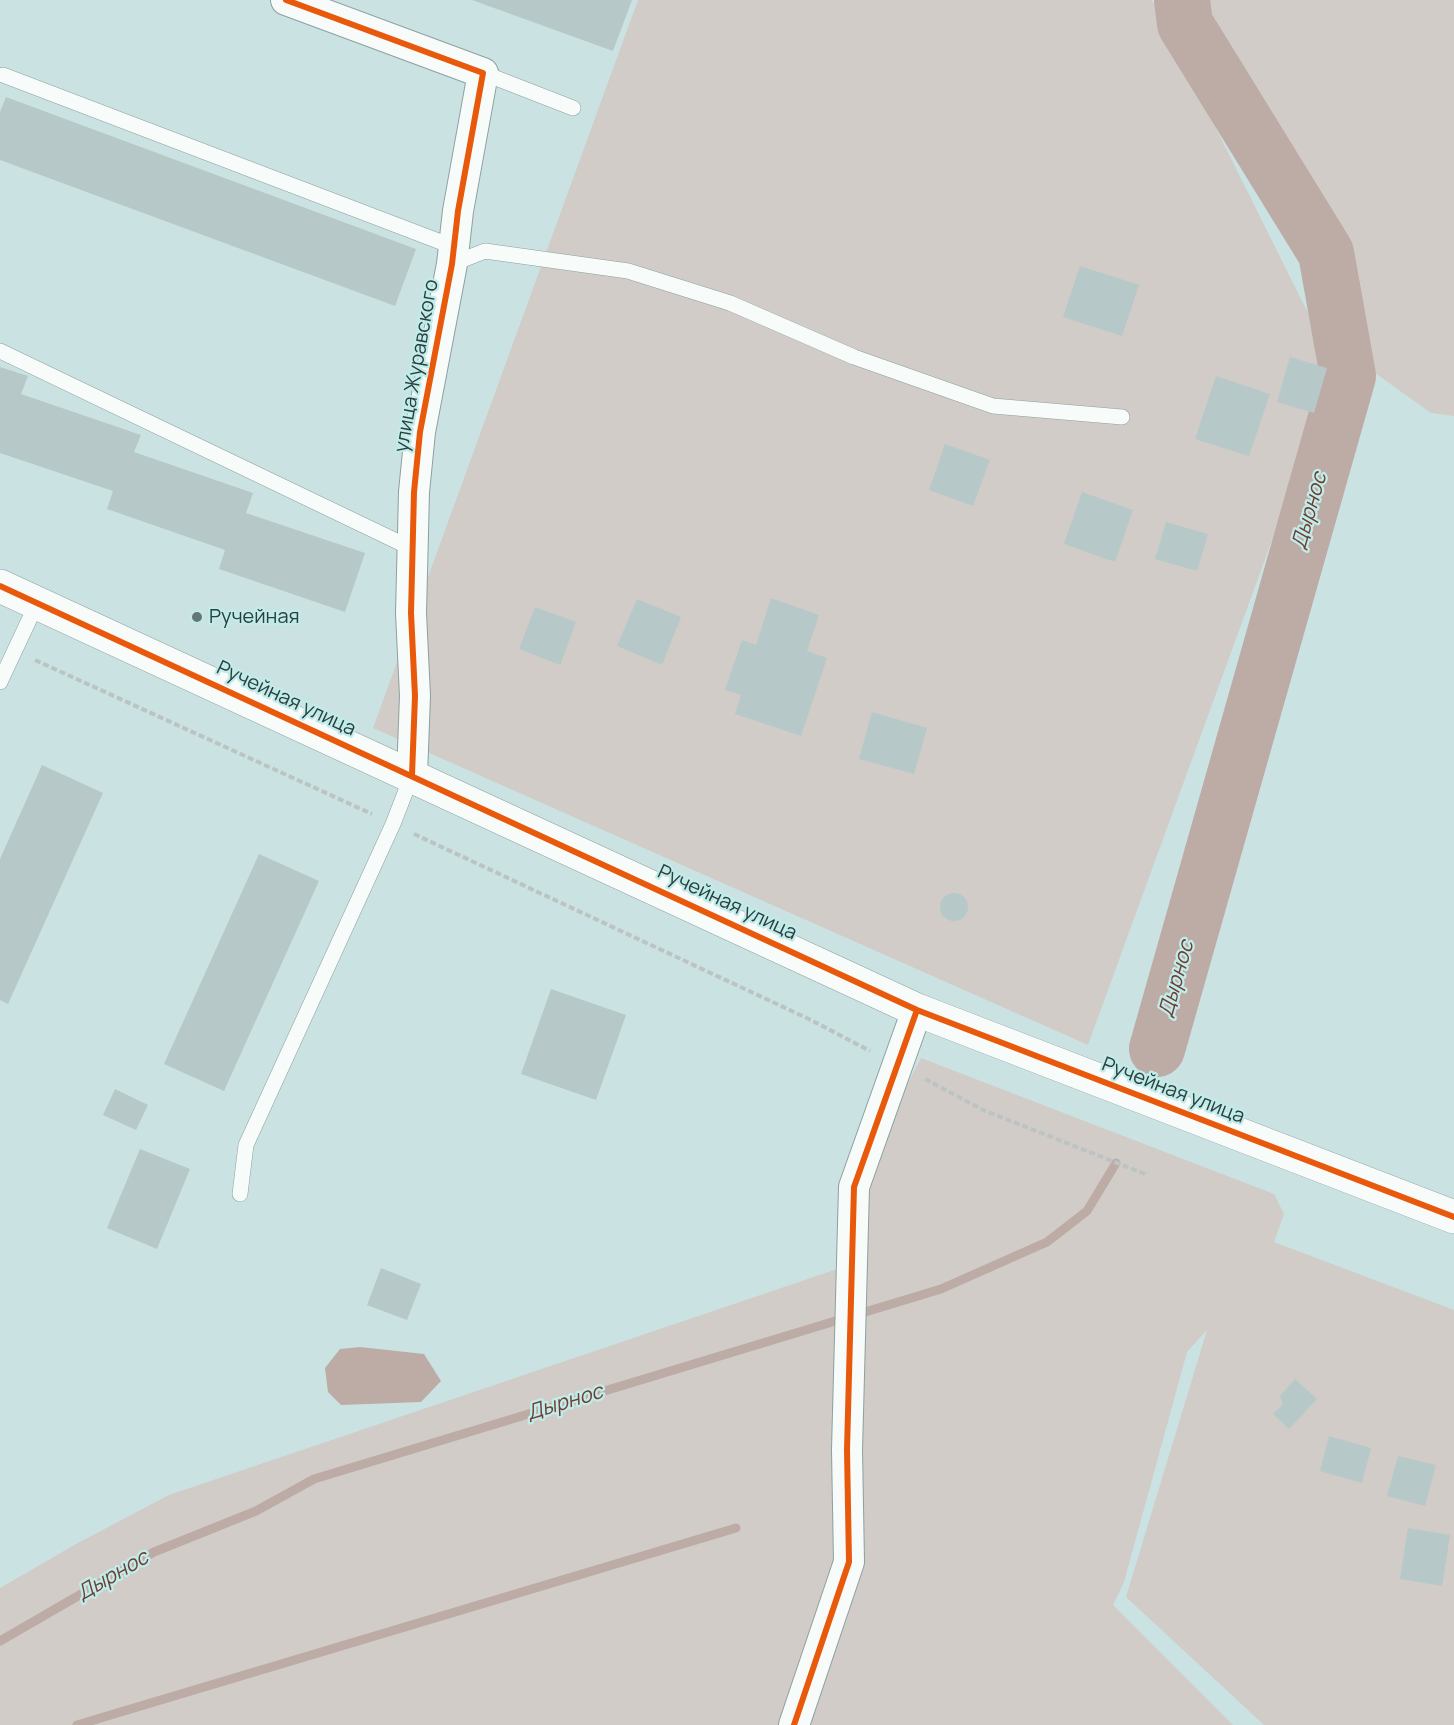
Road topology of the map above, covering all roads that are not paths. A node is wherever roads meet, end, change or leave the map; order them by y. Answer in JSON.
{"nodes":[{"id":1,"x":286,"y":0,"type":"edge"},
{"id":2,"x":483,"y":73,"type":"junction"},
{"id":3,"x":3,"y":75,"type":"dead end"},
{"id":4,"x":573,"y":108,"type":"dead end"},
{"id":5,"x":453,"y":255,"type":"junction"},
{"id":6,"x":0,"y":351,"type":"edge"},
{"id":7,"x":1122,"y":417,"type":"dead end"},
{"id":8,"x":413,"y":549,"type":"junction"},
{"id":9,"x":0,"y":586,"type":"edge"},
{"id":10,"x":37,"y":603,"type":"junction"},
{"id":11,"x":0,"y":682,"type":"edge"},
{"id":12,"x":412,"y":775,"type":"junction"},
{"id":13,"x":917,"y":1010,"type":"junction"},
{"id":14,"x":240,"y":1194,"type":"dead end"},
{"id":15,"x":1454,"y":1217,"type":"edge"},
{"id":16,"x":794,"y":1725,"type":"edge"}],
"edges":[{"from":1,"to":2,"type":"street"},
{"from":2,"to":4,"type":"lane"},
{"from":2,"to":5,"type":"street","name":"улица Журавского"},
{"from":3,"to":5,"type":"lane"},
{"from":5,"to":7,"type":"lane"},
{"from":5,"to":8,"type":"street","name":"улица Журавского"},
{"from":6,"to":8,"type":"lane"},
{"from":8,"to":12,"type":"street","name":"улица Журавского"},
{"from":9,"to":10,"type":"street","name":"Ручейная улица"},
{"from":10,"to":11,"type":"lane"},
{"from":10,"to":12,"type":"street","name":"Ручейная улица"},
{"from":12,"to":13,"type":"street","name":"Ручейная улица"},
{"from":12,"to":14,"type":"lane"},
{"from":13,"to":15,"type":"street","name":"Ручейная улица"},
{"from":13,"to":16,"type":"street"}]}
